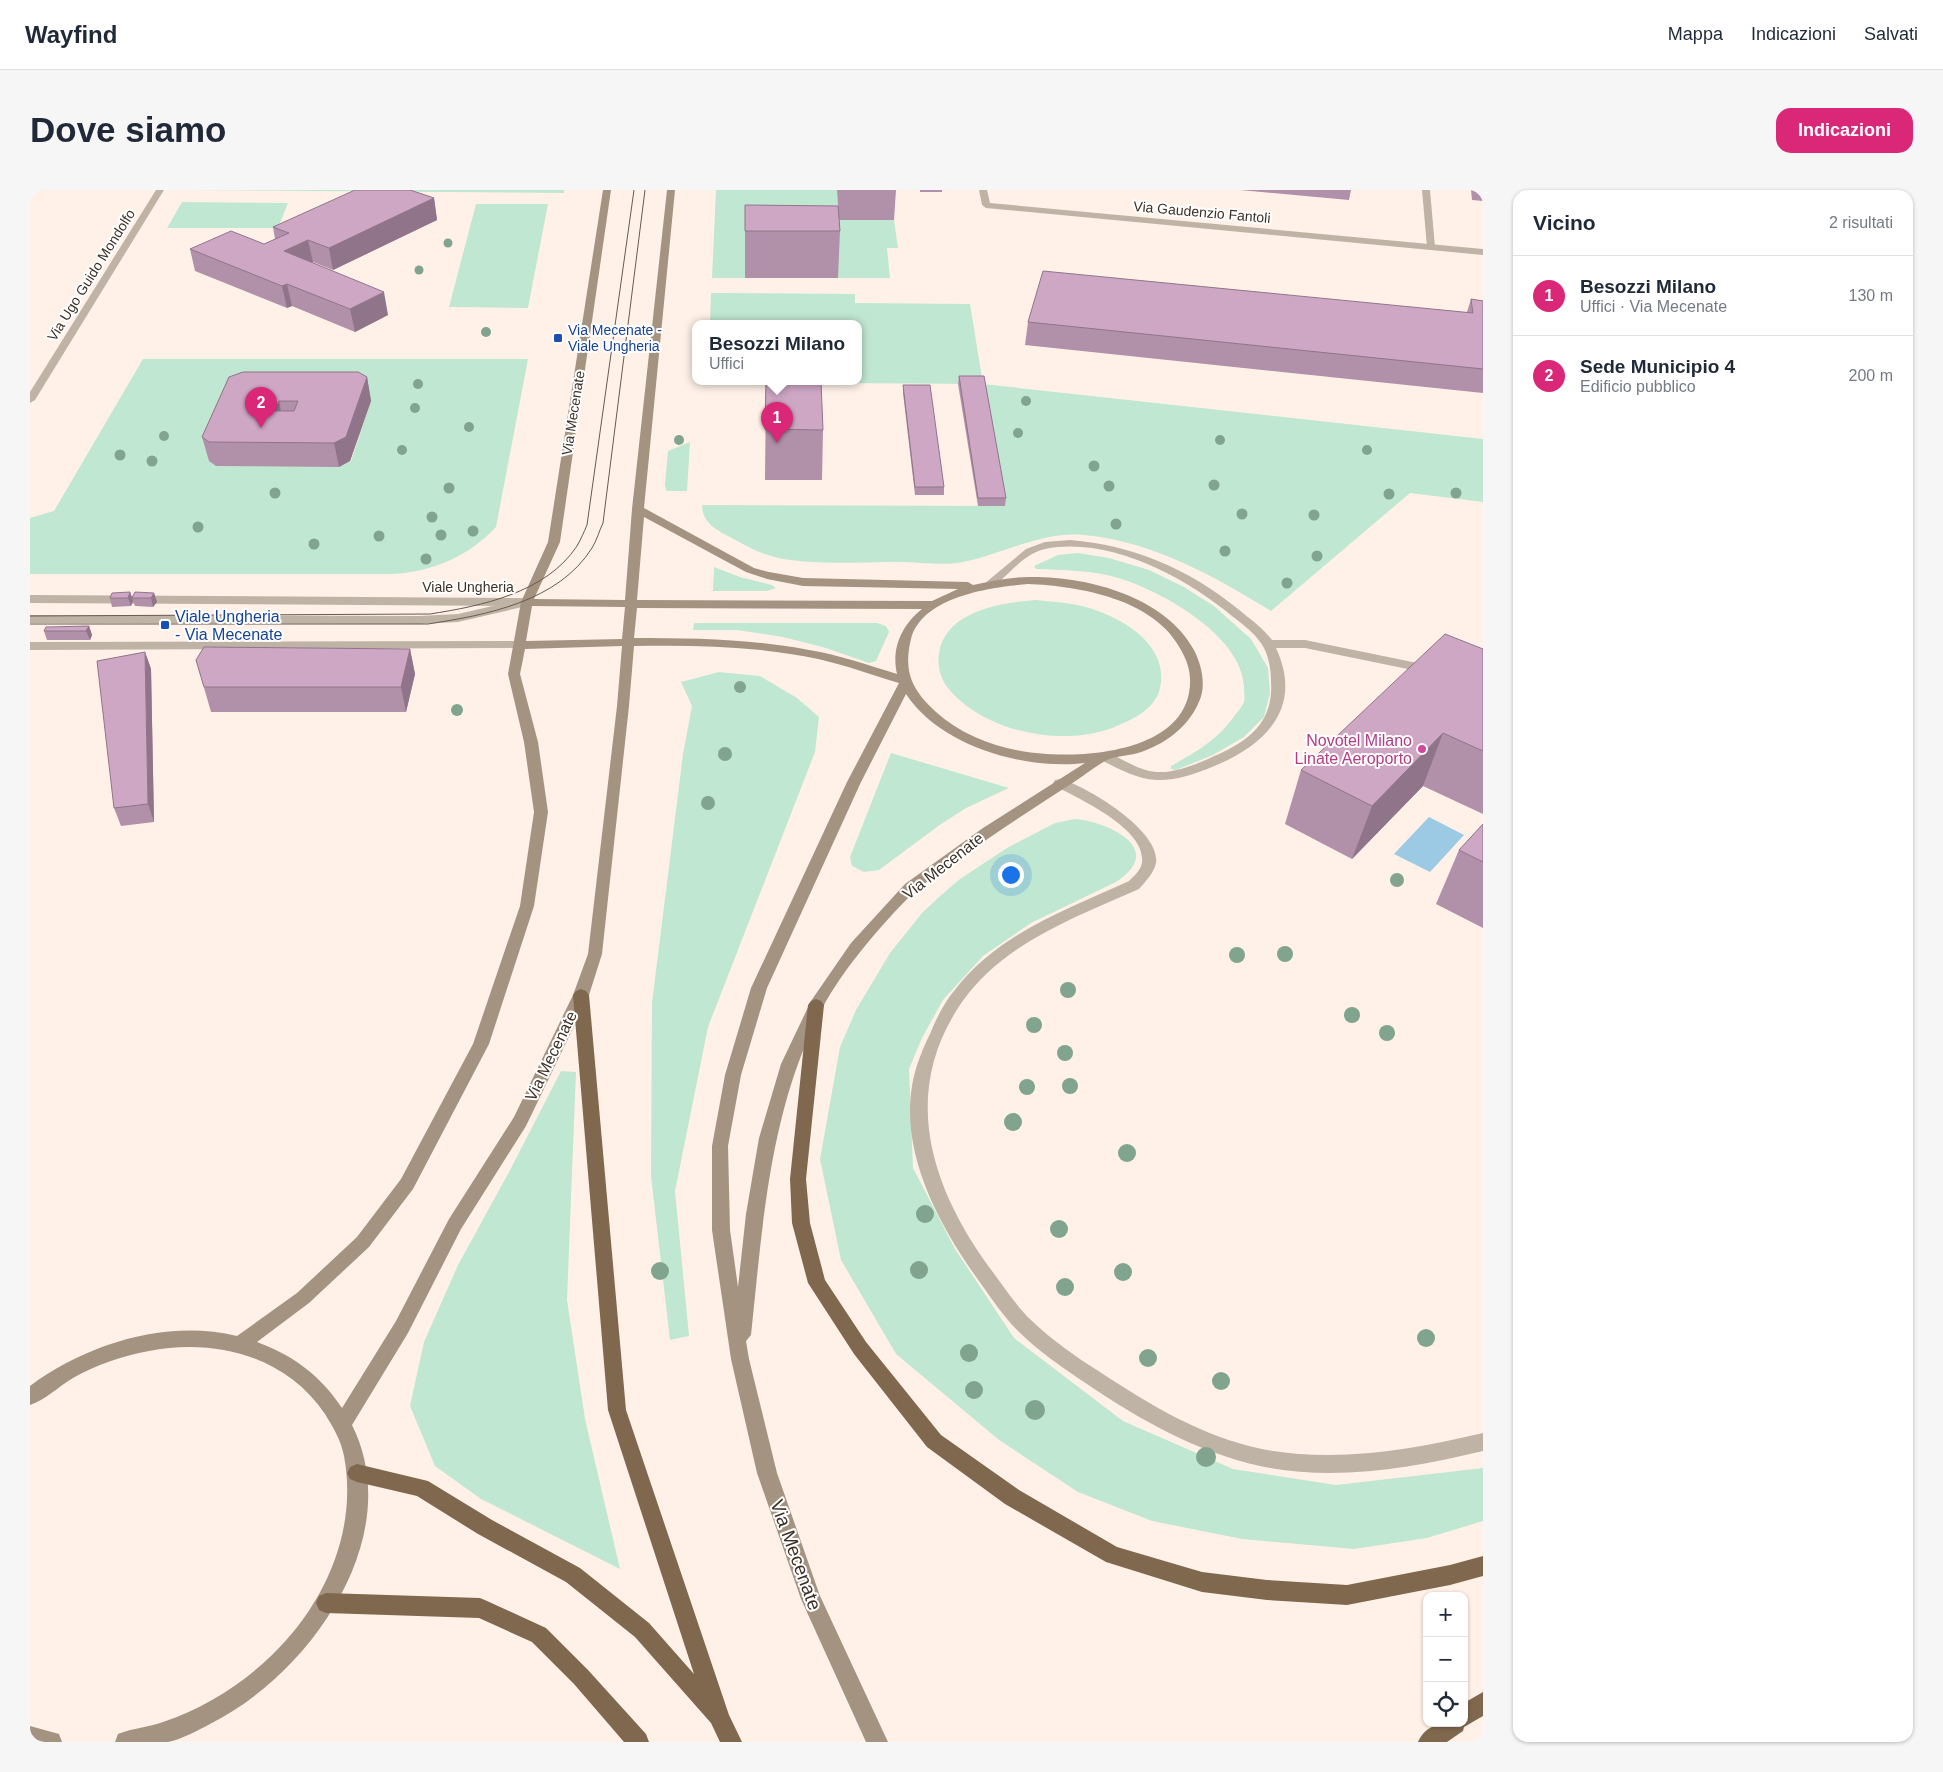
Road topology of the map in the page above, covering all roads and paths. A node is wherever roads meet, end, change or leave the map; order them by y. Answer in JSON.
{"nodes":[{"id":1,"x":160,"y":190,"type":"edge"},
{"id":2,"x":607,"y":190,"type":"edge"},
{"id":3,"x":671,"y":190,"type":"edge"},
{"id":4,"x":983,"y":190,"type":"edge"},
{"id":5,"x":1426,"y":190,"type":"edge"},
{"id":6,"x":1431,"y":247,"type":"junction"},
{"id":7,"x":1483,"y":252,"type":"edge"},
{"id":8,"x":30,"y":400,"type":"edge"},
{"id":9,"x":638,"y":509,"type":"junction"},
{"id":10,"x":985,"y":585,"type":"junction"},
{"id":11,"x":30,"y":599,"type":"edge"},
{"id":12,"x":527,"y":602,"type":"junction"},
{"id":13,"x":630,"y":604,"type":"junction"},
{"id":14,"x":934,"y":605,"type":"junction"},
{"id":15,"x":30,"y":619,"type":"edge"},
{"id":16,"x":627,"y":643,"type":"junction"},
{"id":17,"x":1268,"y":644,"type":"junction"},
{"id":18,"x":518,"y":645,"type":"junction"},
{"id":19,"x":30,"y":646,"type":"edge"},
{"id":20,"x":1445,"y":671,"type":"edge"},
{"id":21,"x":906,"y":682,"type":"junction"},
{"id":22,"x":1104,"y":756,"type":"junction"},
{"id":23,"x":1060,"y":783,"type":"junction"},
{"id":24,"x":581,"y":995,"type":"junction"},
{"id":25,"x":816,"y":1005,"type":"junction"},
{"id":26,"x":241,"y":1344,"type":"junction"},
{"id":27,"x":740,"y":1359,"type":"junction"},
{"id":28,"x":30,"y":1397,"type":"edge"},
{"id":29,"x":342,"y":1424,"type":"junction"},
{"id":30,"x":1483,"y":1442,"type":"edge"},
{"id":31,"x":357,"y":1473,"type":"junction"},
{"id":32,"x":1483,"y":1566,"type":"edge"},
{"id":33,"x":326,"y":1603,"type":"junction"},
{"id":34,"x":1483,"y":1703,"type":"edge"},
{"id":35,"x":1468,"y":1713,"type":"edge"},
{"id":36,"x":720,"y":1719,"type":"junction"},
{"id":37,"x":1450,"y":1727,"type":"edge"},
{"id":38,"x":30,"y":1737,"type":"edge"},
{"id":39,"x":51,"y":1742,"type":"edge"},
{"id":40,"x":126,"y":1742,"type":"edge"},
{"id":41,"x":638,"y":1742,"type":"edge"},
{"id":42,"x":731,"y":1742,"type":"edge"},
{"id":43,"x":877,"y":1742,"type":"edge"},
{"id":44,"x":1429,"y":1742,"type":"edge"}],
"edges":[{"from":1,"to":8,"type":"street","name":"Via Ugo Guido Mondolfo"},
{"from":2,"to":12,"type":"main road","name":"Via Mecenate"},
{"from":3,"to":9,"type":"main road","name":"Via Mecenate"},
{"from":4,"to":6,"type":"street","name":"Via Gaudenzio Fantoli"},
{"from":5,"to":6,"type":"street"},
{"from":6,"to":7,"type":"street","name":"Via Gaudenzio Fantoli"},
{"from":9,"to":10,"type":"main road","name":"Via Mecenate"},
{"from":9,"to":13,"type":"main road","name":"Via Mecenate"},
{"from":10,"to":14,"type":"main road","name":"Via Mecenate"},
{"from":10,"to":17,"type":"street","name":"Via Mecenate"},
{"from":10,"to":22,"type":"main road","name":"Via Mecenate"},
{"from":11,"to":12,"type":"street","name":"Viale Ungheria"},
{"from":12,"to":13,"type":"main road","name":"Via Mecenate"},
{"from":12,"to":15,"type":"street","name":"Viale Ungheria"},
{"from":12,"to":18,"type":"main road","name":"Via Mecenate"},
{"from":13,"to":14,"type":"main road","name":"Via Mecenate"},
{"from":13,"to":16,"type":"main road","name":"Via Mecenate"},
{"from":14,"to":21,"type":"main road","name":"Via Mecenate"},
{"from":16,"to":18,"type":"main road"},
{"from":16,"to":21,"type":"main road"},
{"from":16,"to":24,"type":"main road","name":"Via Mecenate"},
{"from":17,"to":20,"type":"street"},
{"from":17,"to":22,"type":"street","name":"Via Mecenate"},
{"from":18,"to":19,"type":"street"},
{"from":18,"to":26,"type":"main road","name":"Via Mecenate"},
{"from":21,"to":22,"type":"main road","name":"Via Mecenate"},
{"from":21,"to":27,"type":"main road","name":"Via Mecenate"},
{"from":22,"to":23,"type":"main road","name":"Via Mecenate"},
{"from":23,"to":25,"type":"main road","name":"Via Mecenate"},
{"from":23,"to":30,"type":"street"},
{"from":24,"to":29,"type":"main road","name":"Via Mecenate"},
{"from":24,"to":36,"type":"highway"},
{"from":25,"to":27,"type":"main road","name":"Via Mecenate"},
{"from":25,"to":32,"type":"highway"},
{"from":26,"to":28,"type":"main road"},
{"from":26,"to":29,"type":"main road"},
{"from":27,"to":43,"type":"main road","name":"Via Mecenate"},
{"from":29,"to":31,"type":"main road"},
{"from":31,"to":33,"type":"main road"},
{"from":31,"to":36,"type":"highway"},
{"from":33,"to":40,"type":"main road"},
{"from":33,"to":41,"type":"highway"},
{"from":34,"to":35,"type":"highway"},
{"from":36,"to":42,"type":"highway"},
{"from":37,"to":44,"type":"highway"},
{"from":38,"to":39,"type":"main road"}]}
